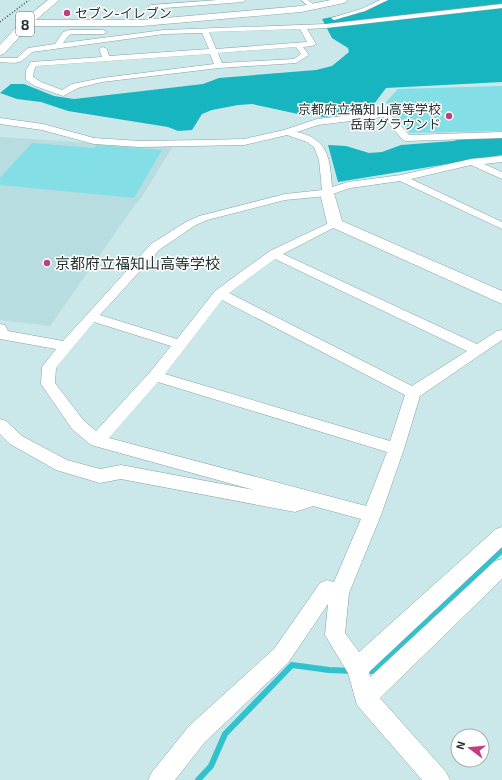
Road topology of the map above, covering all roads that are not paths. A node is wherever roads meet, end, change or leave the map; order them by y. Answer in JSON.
{"nodes":[{"id":1,"x":54,"y":0,"type":"edge"},
{"id":2,"x":146,"y":0,"type":"edge"},
{"id":3,"x":243,"y":0,"type":"edge"},
{"id":4,"x":304,"y":0,"type":"edge"},
{"id":5,"x":344,"y":0,"type":"edge"},
{"id":6,"x":385,"y":0,"type":"edge"},
{"id":7,"x":206,"y":2,"type":"edge"},
{"id":8,"x":313,"y":6,"type":"junction"},
{"id":9,"x":502,"y":6,"type":"edge"},
{"id":10,"x":151,"y":8,"type":"junction"},
{"id":11,"x":217,"y":16,"type":"junction"},
{"id":12,"x":158,"y":21,"type":"junction"},
{"id":13,"x":26,"y":23,"type":"junction"},
{"id":14,"x":126,"y":23,"type":"junction"},
{"id":15,"x":294,"y":28,"type":"junction"},
{"id":16,"x":303,"y":28,"type":"junction"},
{"id":17,"x":205,"y":31,"type":"junction"},
{"id":18,"x":275,"y":38,"type":"junction"},
{"id":19,"x":241,"y":39,"type":"junction"},
{"id":20,"x":100,"y":40,"type":"junction"},
{"id":21,"x":174,"y":43,"type":"junction"},
{"id":22,"x":298,"y":45,"type":"junction"},
{"id":23,"x":58,"y":46,"type":"junction"},
{"id":24,"x":138,"y":46,"type":"junction"},
{"id":25,"x":214,"y":51,"type":"junction"},
{"id":26,"x":0,"y":52,"type":"edge"},
{"id":27,"x":0,"y":60,"type":"edge"},
{"id":28,"x":219,"y":66,"type":"junction"},
{"id":29,"x":102,"y":68,"type":"junction"},
{"id":30,"x":0,"y":121,"type":"edge"},
{"id":31,"x":287,"y":132,"type":"junction"},
{"id":32,"x":502,"y":135,"type":"edge"},
{"id":33,"x":502,"y":159,"type":"edge"},
{"id":34,"x":471,"y":162,"type":"junction"},
{"id":35,"x":502,"y":176,"type":"edge"},
{"id":36,"x":401,"y":178,"type":"junction"},
{"id":37,"x":328,"y":193,"type":"junction"},
{"id":38,"x":335,"y":223,"type":"junction"},
{"id":39,"x":502,"y":226,"type":"edge"},
{"id":40,"x":274,"y":254,"type":"junction"},
{"id":41,"x":220,"y":294,"type":"junction"},
{"id":42,"x":502,"y":298,"type":"edge"},
{"id":43,"x":91,"y":317,"type":"junction"},
{"id":44,"x":0,"y":328,"type":"edge"},
{"id":45,"x":502,"y":334,"type":"edge"},
{"id":46,"x":179,"y":344,"type":"junction"},
{"id":47,"x":67,"y":346,"type":"junction"},
{"id":48,"x":477,"y":350,"type":"junction"},
{"id":49,"x":155,"y":376,"type":"junction"},
{"id":50,"x":413,"y":393,"type":"junction"},
{"id":51,"x":0,"y":425,"type":"edge"},
{"id":52,"x":97,"y":441,"type":"junction"},
{"id":53,"x":396,"y":449,"type":"junction"},
{"id":54,"x":312,"y":499,"type":"junction"},
{"id":55,"x":372,"y":515,"type":"junction"},
{"id":56,"x":502,"y":535,"type":"edge"},
{"id":57,"x":502,"y":567,"type":"edge"},
{"id":58,"x":339,"y":593,"type":"junction"},
{"id":59,"x":357,"y":668,"type":"junction"},
{"id":60,"x":365,"y":697,"type":"junction"},
{"id":61,"x":160,"y":780,"type":"edge"},
{"id":62,"x":438,"y":780,"type":"edge"}],
"edges":[{"from":1,"to":13,"type":"main road","number":"8"},
{"from":2,"to":10,"type":"street"},
{"from":3,"to":7,"type":"street"},
{"from":4,"to":8,"type":"street"},
{"from":5,"to":8,"type":"street"},
{"from":6,"to":15,"type":"street"},
{"from":7,"to":10,"type":"street"},
{"from":7,"to":11,"type":"street"},
{"from":8,"to":11,"type":"street"},
{"from":9,"to":16,"type":"street"},
{"from":10,"to":12,"type":"street"},
{"from":11,"to":12,"type":"street"},
{"from":12,"to":14,"type":"street"},
{"from":13,"to":14,"type":"street"},
{"from":13,"to":26,"type":"main road","number":"8"},
{"from":14,"to":23,"type":"street"},
{"from":15,"to":16,"type":"street"},
{"from":15,"to":18,"type":"street"},
{"from":16,"to":22,"type":"street"},
{"from":17,"to":19,"type":"street"},
{"from":17,"to":21,"type":"street"},
{"from":17,"to":25,"type":"street"},
{"from":18,"to":19,"type":"street"},
{"from":18,"to":19,"type":"street"},
{"from":18,"to":22,"type":"street"},
{"from":19,"to":25,"type":"street"},
{"from":20,"to":23,"type":"street"},
{"from":20,"to":24,"type":"street"},
{"from":20,"to":29,"type":"street"},
{"from":21,"to":24,"type":"street"},
{"from":21,"to":24,"type":"street"},
{"from":21,"to":25,"type":"street"},
{"from":22,"to":28,"type":"street"},
{"from":23,"to":27,"type":"street"},
{"from":24,"to":29,"type":"street"},
{"from":25,"to":28,"type":"street"},
{"from":28,"to":29,"type":"street"},
{"from":29,"to":29,"type":"street"},
{"from":30,"to":31,"type":"street"},
{"from":31,"to":32,"type":"street"},
{"from":31,"to":37,"type":"street"},
{"from":33,"to":34,"type":"street"},
{"from":34,"to":35,"type":"street"},
{"from":34,"to":36,"type":"street"},
{"from":36,"to":37,"type":"street"},
{"from":36,"to":39,"type":"street"},
{"from":37,"to":38,"type":"street"},
{"from":37,"to":43,"type":"street"},
{"from":38,"to":40,"type":"street"},
{"from":38,"to":42,"type":"street"},
{"from":40,"to":41,"type":"street"},
{"from":40,"to":48,"type":"street"},
{"from":41,"to":46,"type":"street"},
{"from":41,"to":50,"type":"street"},
{"from":43,"to":46,"type":"street"},
{"from":43,"to":47,"type":"street"},
{"from":44,"to":47,"type":"street"},
{"from":45,"to":48,"type":"street"},
{"from":46,"to":49,"type":"street"},
{"from":47,"to":52,"type":"street"},
{"from":48,"to":50,"type":"street"},
{"from":49,"to":52,"type":"street"},
{"from":49,"to":53,"type":"street"},
{"from":50,"to":53,"type":"street"},
{"from":51,"to":54,"type":"street"},
{"from":52,"to":54,"type":"street"},
{"from":53,"to":55,"type":"street"},
{"from":54,"to":55,"type":"street"},
{"from":55,"to":58,"type":"street"},
{"from":56,"to":59,"type":"street"},
{"from":57,"to":60,"type":"street"},
{"from":58,"to":59,"type":"street"},
{"from":58,"to":61,"type":"street"},
{"from":59,"to":60,"type":"street"},
{"from":60,"to":62,"type":"street"}]}
